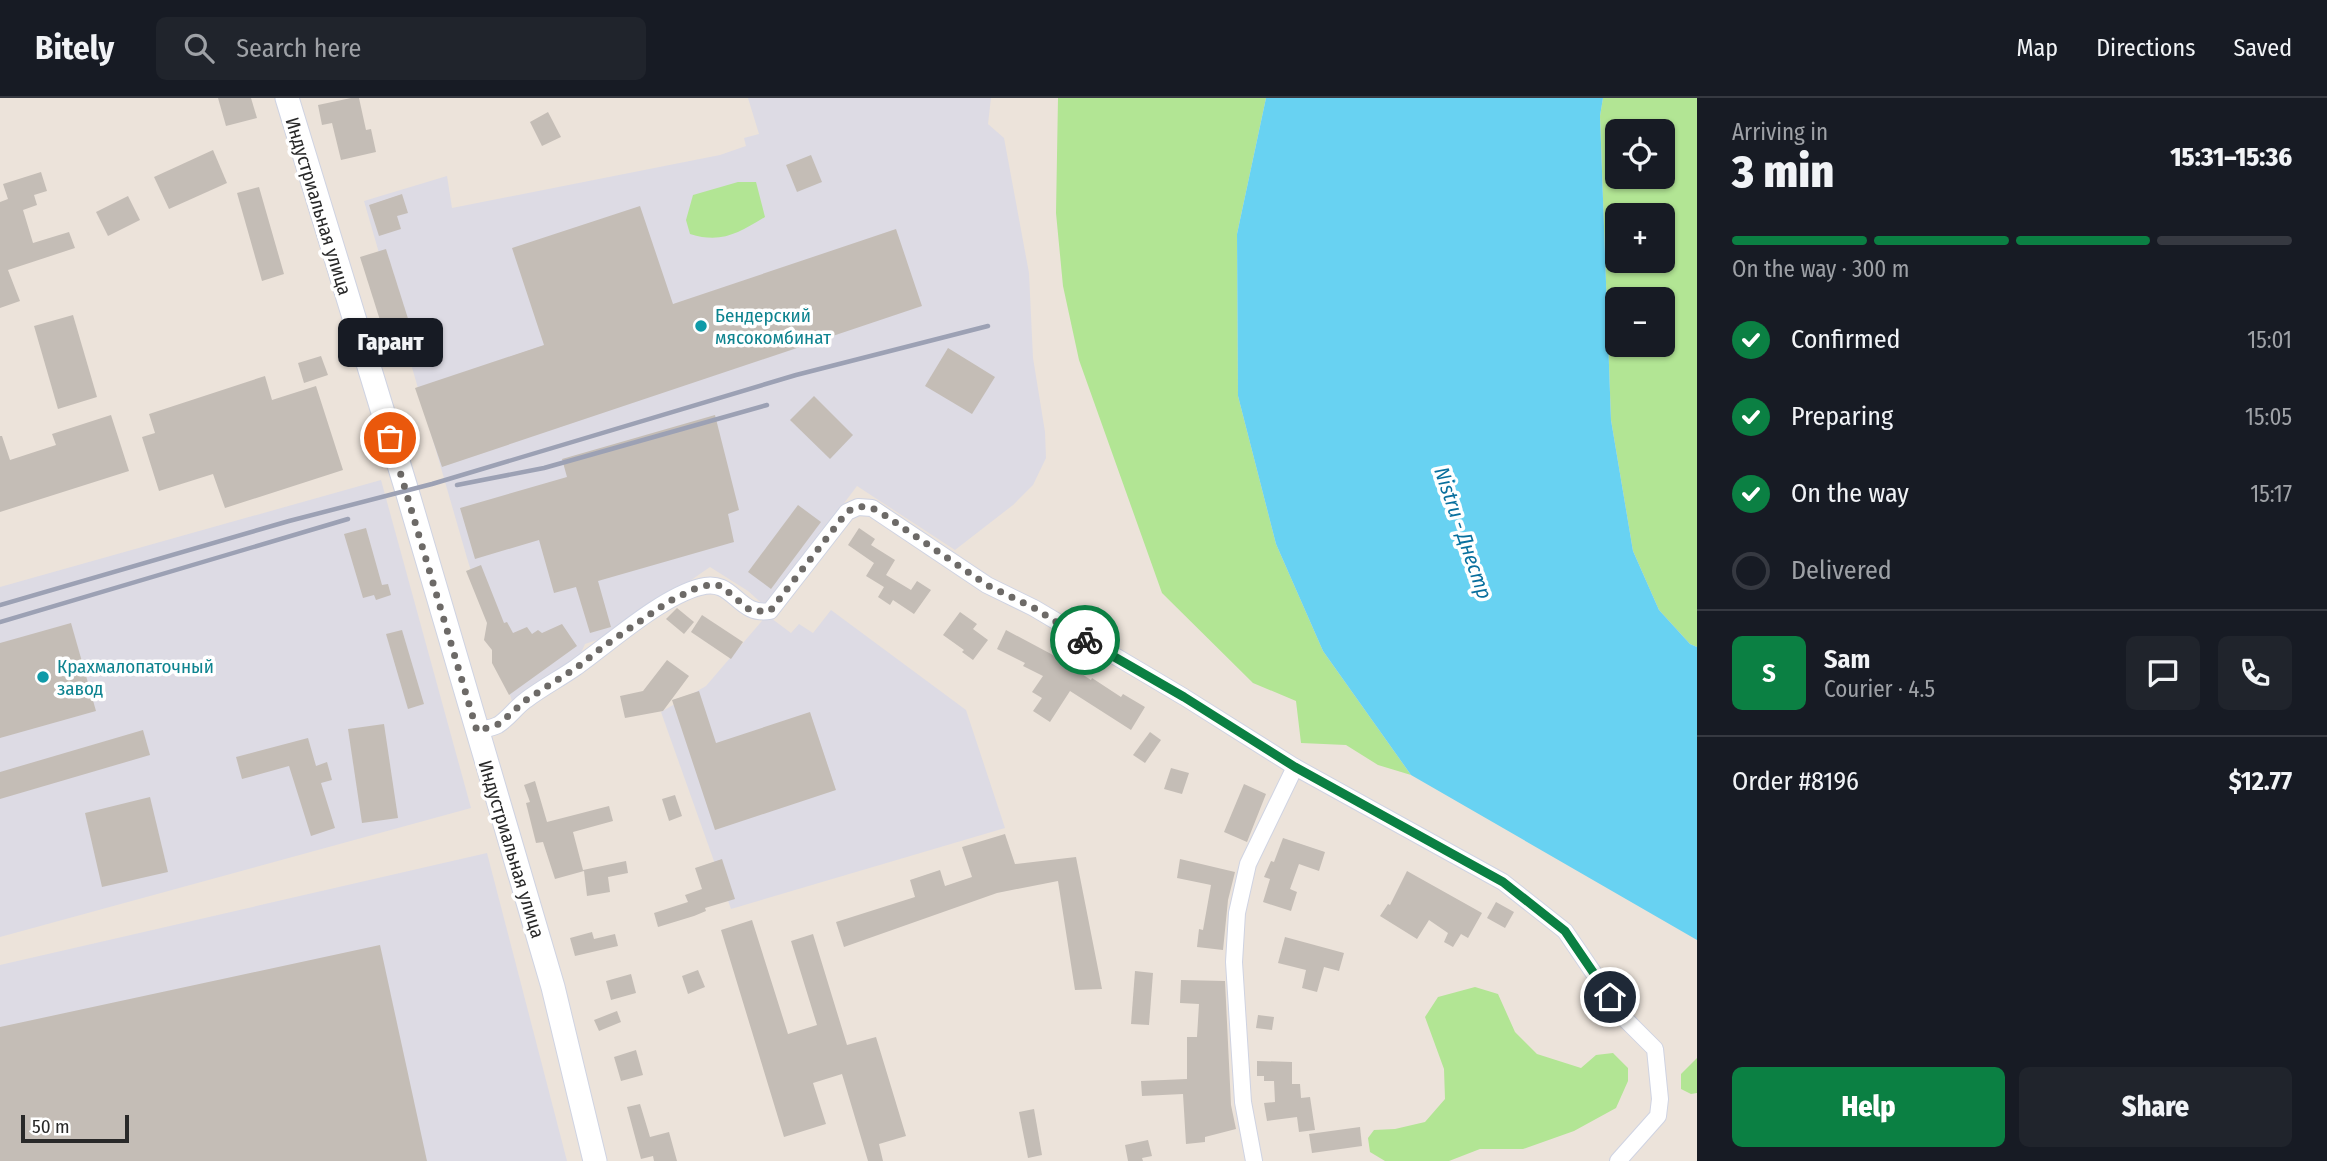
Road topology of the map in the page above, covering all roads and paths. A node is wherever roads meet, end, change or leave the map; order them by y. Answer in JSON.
{"nodes":[{"id":1,"x":287,"y":98,"type":"edge"},
{"id":2,"x":477,"y":731,"type":"junction"},
{"id":3,"x":1295,"y":767,"type":"junction"},
{"id":4,"x":595,"y":1161,"type":"edge"},
{"id":5,"x":1254,"y":1161,"type":"edge"},
{"id":6,"x":1618,"y":1161,"type":"edge"}],
"edges":[{"from":1,"to":2,"type":"main road","name":"Индустриальная улица"},
{"from":2,"to":3,"type":"street"},
{"from":2,"to":4,"type":"main road","name":"Индустриальная улица"},
{"from":3,"to":5,"type":"street"},
{"from":3,"to":6,"type":"street"}]}
